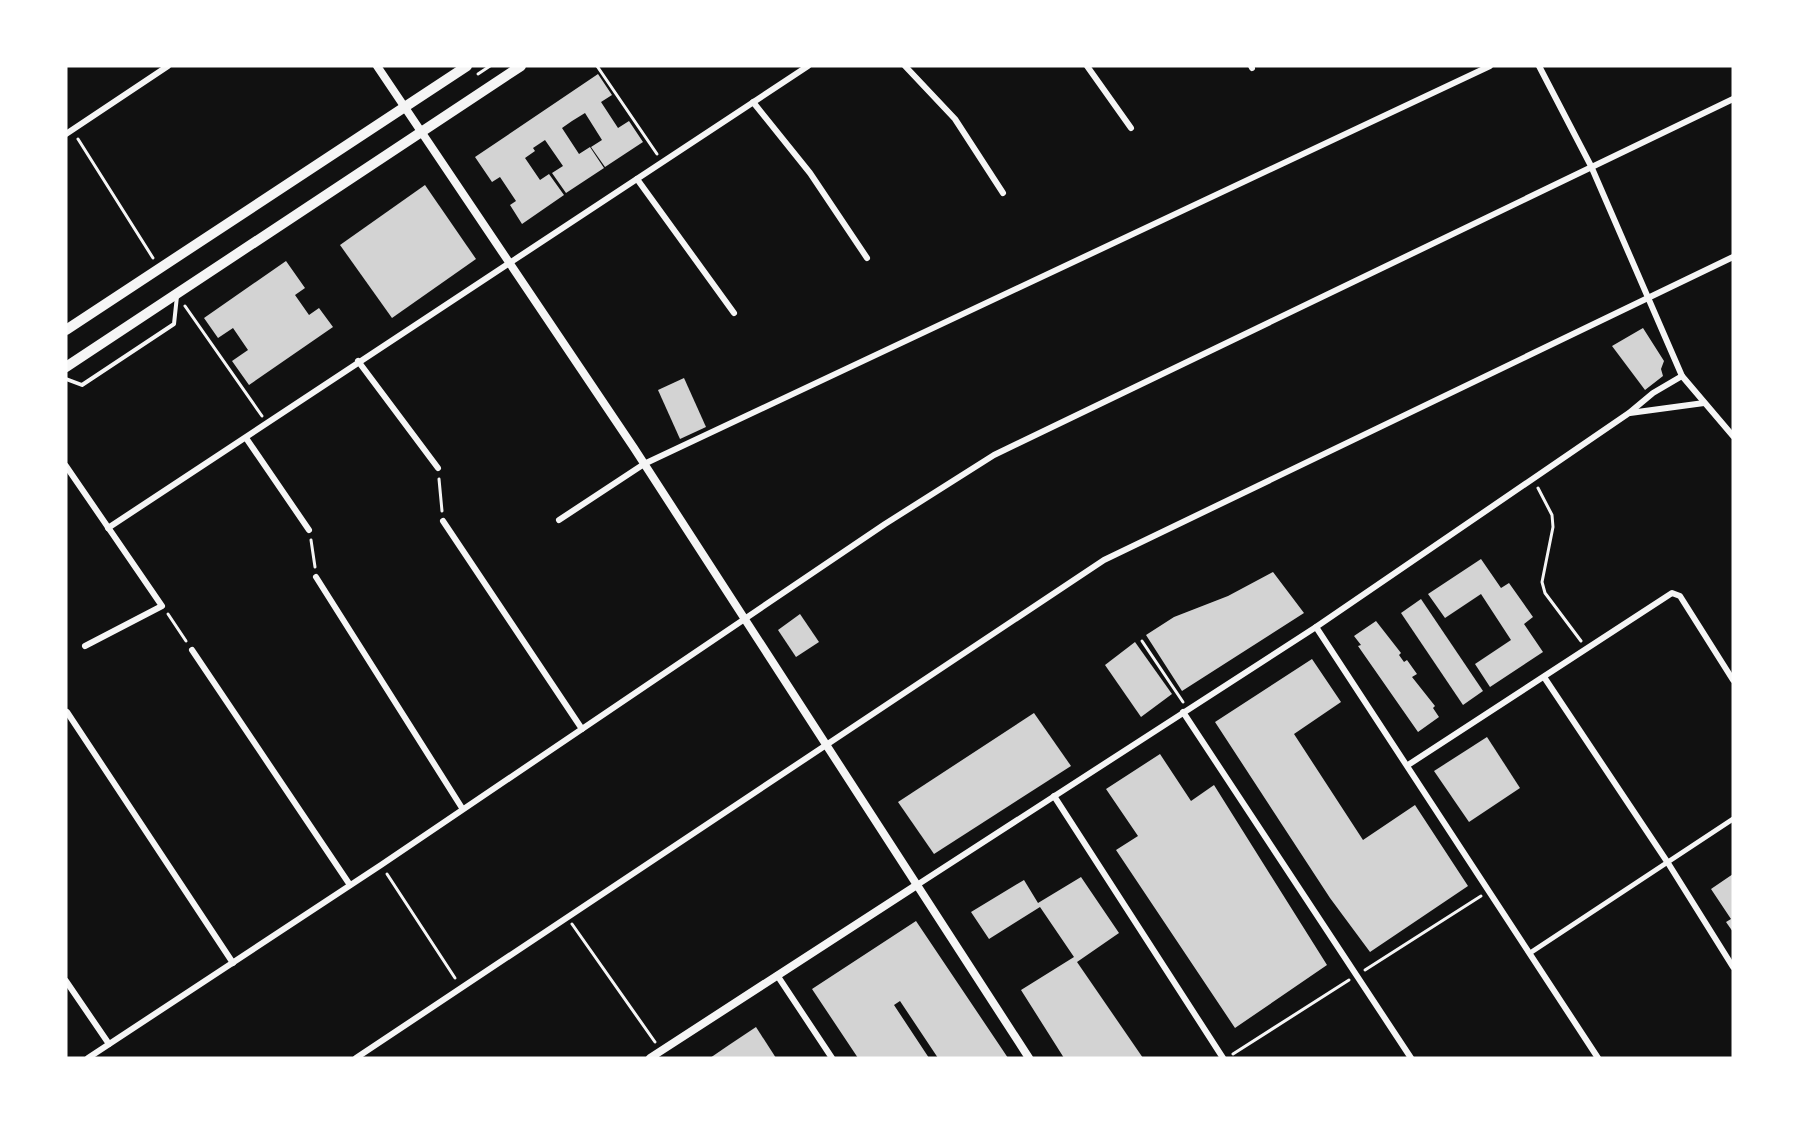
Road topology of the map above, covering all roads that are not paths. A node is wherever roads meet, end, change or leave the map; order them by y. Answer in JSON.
{"nodes":[{"id":1,"x":168,"y":66,"type":"edge"},
{"id":2,"x":377,"y":66,"type":"edge"},
{"id":3,"x":466,"y":66,"type":"edge"},
{"id":4,"x":521,"y":66,"type":"edge"},
{"id":5,"x":808,"y":66,"type":"edge"},
{"id":6,"x":906,"y":66,"type":"edge"},
{"id":7,"x":1087,"y":66,"type":"edge"},
{"id":8,"x":1490,"y":66,"type":"edge"},
{"id":9,"x":1539,"y":66,"type":"edge"},
{"id":10,"x":1733,"y":99,"type":"edge"},
{"id":11,"x":753,"y":102,"type":"junction"},
{"id":12,"x":405,"y":107,"type":"junction"},
{"id":13,"x":1131,"y":128,"type":"dead end"},
{"id":14,"x":69,"y":132,"type":"edge"},
{"id":15,"x":422,"y":132,"type":"junction"},
{"id":16,"x":1592,"y":166,"type":"junction"},
{"id":17,"x":637,"y":179,"type":"junction"},
{"id":18,"x":1003,"y":193,"type":"dead end"},
{"id":19,"x":1733,"y":257,"type":"edge"},
{"id":20,"x":867,"y":258,"type":"dead end"},
{"id":21,"x":509,"y":262,"type":"junction"},
{"id":22,"x":177,"y":294,"type":"junction"},
{"id":23,"x":1650,"y":297,"type":"junction"},
{"id":24,"x":734,"y":313,"type":"dead end"},
{"id":25,"x":66,"y":330,"type":"edge"},
{"id":26,"x":358,"y":361,"type":"junction"},
{"id":27,"x":66,"y":367,"type":"edge"},
{"id":28,"x":1682,"y":376,"type":"junction"},
{"id":29,"x":66,"y":379,"type":"edge"},
{"id":30,"x":1704,"y":403,"type":"junction"},
{"id":31,"x":1629,"y":413,"type":"junction"},
{"id":32,"x":1733,"y":436,"type":"edge"},
{"id":33,"x":246,"y":438,"type":"junction"},
{"id":34,"x":644,"y":464,"type":"junction"},
{"id":35,"x":66,"y":466,"type":"edge"},
{"id":36,"x":438,"y":468,"type":"road end"},
{"id":37,"x":559,"y":520,"type":"dead end"},
{"id":38,"x":443,"y":521,"type":"road end"},
{"id":39,"x":108,"y":528,"type":"junction"},
{"id":40,"x":309,"y":530,"type":"road end"},
{"id":41,"x":316,"y":577,"type":"road end"},
{"id":42,"x":744,"y":618,"type":"junction"},
{"id":43,"x":1316,"y":627,"type":"junction"},
{"id":44,"x":85,"y":646,"type":"dead end"},
{"id":45,"x":192,"y":650,"type":"road end"},
{"id":46,"x":1544,"y":677,"type":"junction"},
{"id":47,"x":1733,"y":680,"type":"edge"},
{"id":48,"x":1185,"y":710,"type":"junction"},
{"id":49,"x":68,"y":712,"type":"dead end"},
{"id":50,"x":582,"y":729,"type":"junction"},
{"id":51,"x":828,"y":746,"type":"junction"},
{"id":52,"x":1408,"y":765,"type":"junction"},
{"id":53,"x":1054,"y":796,"type":"junction"},
{"id":54,"x":462,"y":808,"type":"junction"},
{"id":55,"x":1733,"y":819,"type":"edge"},
{"id":56,"x":1668,"y":863,"type":"junction"},
{"id":57,"x":350,"y":885,"type":"junction"},
{"id":58,"x":917,"y":885,"type":"junction"},
{"id":59,"x":1530,"y":953,"type":"junction"},
{"id":60,"x":233,"y":963,"type":"junction"},
{"id":61,"x":1733,"y":967,"type":"edge"},
{"id":62,"x":777,"y":975,"type":"junction"},
{"id":63,"x":66,"y":981,"type":"edge"},
{"id":64,"x":109,"y":1044,"type":"junction"},
{"id":65,"x":88,"y":1058,"type":"edge"},
{"id":66,"x":356,"y":1058,"type":"edge"},
{"id":67,"x":650,"y":1058,"type":"edge"},
{"id":68,"x":832,"y":1058,"type":"edge"},
{"id":69,"x":1029,"y":1058,"type":"edge"},
{"id":70,"x":1223,"y":1058,"type":"edge"},
{"id":71,"x":1411,"y":1058,"type":"edge"},
{"id":72,"x":1598,"y":1058,"type":"edge"}],
"edges":[{"from":1,"to":14,"type":"street"},
{"from":2,"to":12,"type":"street"},
{"from":3,"to":12,"type":"main road"},
{"from":4,"to":15,"type":"main road"},
{"from":5,"to":11,"type":"street"},
{"from":6,"to":18,"type":"street"},
{"from":7,"to":13,"type":"street"},
{"from":8,"to":34,"type":"street"},
{"from":9,"to":16,"type":"street"},
{"from":10,"to":16,"type":"street"},
{"from":11,"to":17,"type":"street"},
{"from":11,"to":20,"type":"street"},
{"from":12,"to":15,"type":"street"},
{"from":12,"to":25,"type":"main road"},
{"from":15,"to":21,"type":"street"},
{"from":15,"to":22,"type":"main road"},
{"from":16,"to":23,"type":"street"},
{"from":16,"to":42,"type":"street"},
{"from":17,"to":21,"type":"street"},
{"from":17,"to":24,"type":"street"},
{"from":19,"to":23,"type":"street"},
{"from":21,"to":26,"type":"street"},
{"from":21,"to":34,"type":"street"},
{"from":22,"to":27,"type":"main road"},
{"from":22,"to":29,"type":"lane"},
{"from":23,"to":28,"type":"street"},
{"from":23,"to":51,"type":"street"},
{"from":26,"to":33,"type":"street"},
{"from":26,"to":36,"type":"street"},
{"from":28,"to":30,"type":"street"},
{"from":28,"to":31,"type":"street"},
{"from":30,"to":31,"type":"street"},
{"from":30,"to":32,"type":"street"},
{"from":31,"to":43,"type":"street"},
{"from":33,"to":39,"type":"street"},
{"from":33,"to":40,"type":"street"},
{"from":34,"to":37,"type":"street"},
{"from":34,"to":42,"type":"street"},
{"from":35,"to":39,"type":"street"},
{"from":38,"to":50,"type":"street"},
{"from":39,"to":44,"type":"street"},
{"from":41,"to":54,"type":"street"},
{"from":42,"to":50,"type":"street"},
{"from":42,"to":51,"type":"street"},
{"from":43,"to":48,"type":"street"},
{"from":43,"to":52,"type":"street"},
{"from":45,"to":57,"type":"street"},
{"from":46,"to":47,"type":"street"},
{"from":46,"to":52,"type":"street"},
{"from":46,"to":56,"type":"street"},
{"from":48,"to":53,"type":"street"},
{"from":48,"to":71,"type":"street"},
{"from":49,"to":60,"type":"street"},
{"from":50,"to":54,"type":"street"},
{"from":51,"to":58,"type":"street"},
{"from":51,"to":66,"type":"street"},
{"from":52,"to":59,"type":"street"},
{"from":53,"to":58,"type":"street"},
{"from":53,"to":70,"type":"street"},
{"from":54,"to":57,"type":"street"},
{"from":55,"to":56,"type":"street"},
{"from":56,"to":59,"type":"street"},
{"from":56,"to":61,"type":"street"},
{"from":57,"to":60,"type":"street"},
{"from":58,"to":62,"type":"street"},
{"from":58,"to":69,"type":"street"},
{"from":59,"to":72,"type":"street"},
{"from":60,"to":64,"type":"street"},
{"from":62,"to":67,"type":"street"},
{"from":62,"to":68,"type":"street"},
{"from":63,"to":64,"type":"street"},
{"from":64,"to":65,"type":"street"}]}
